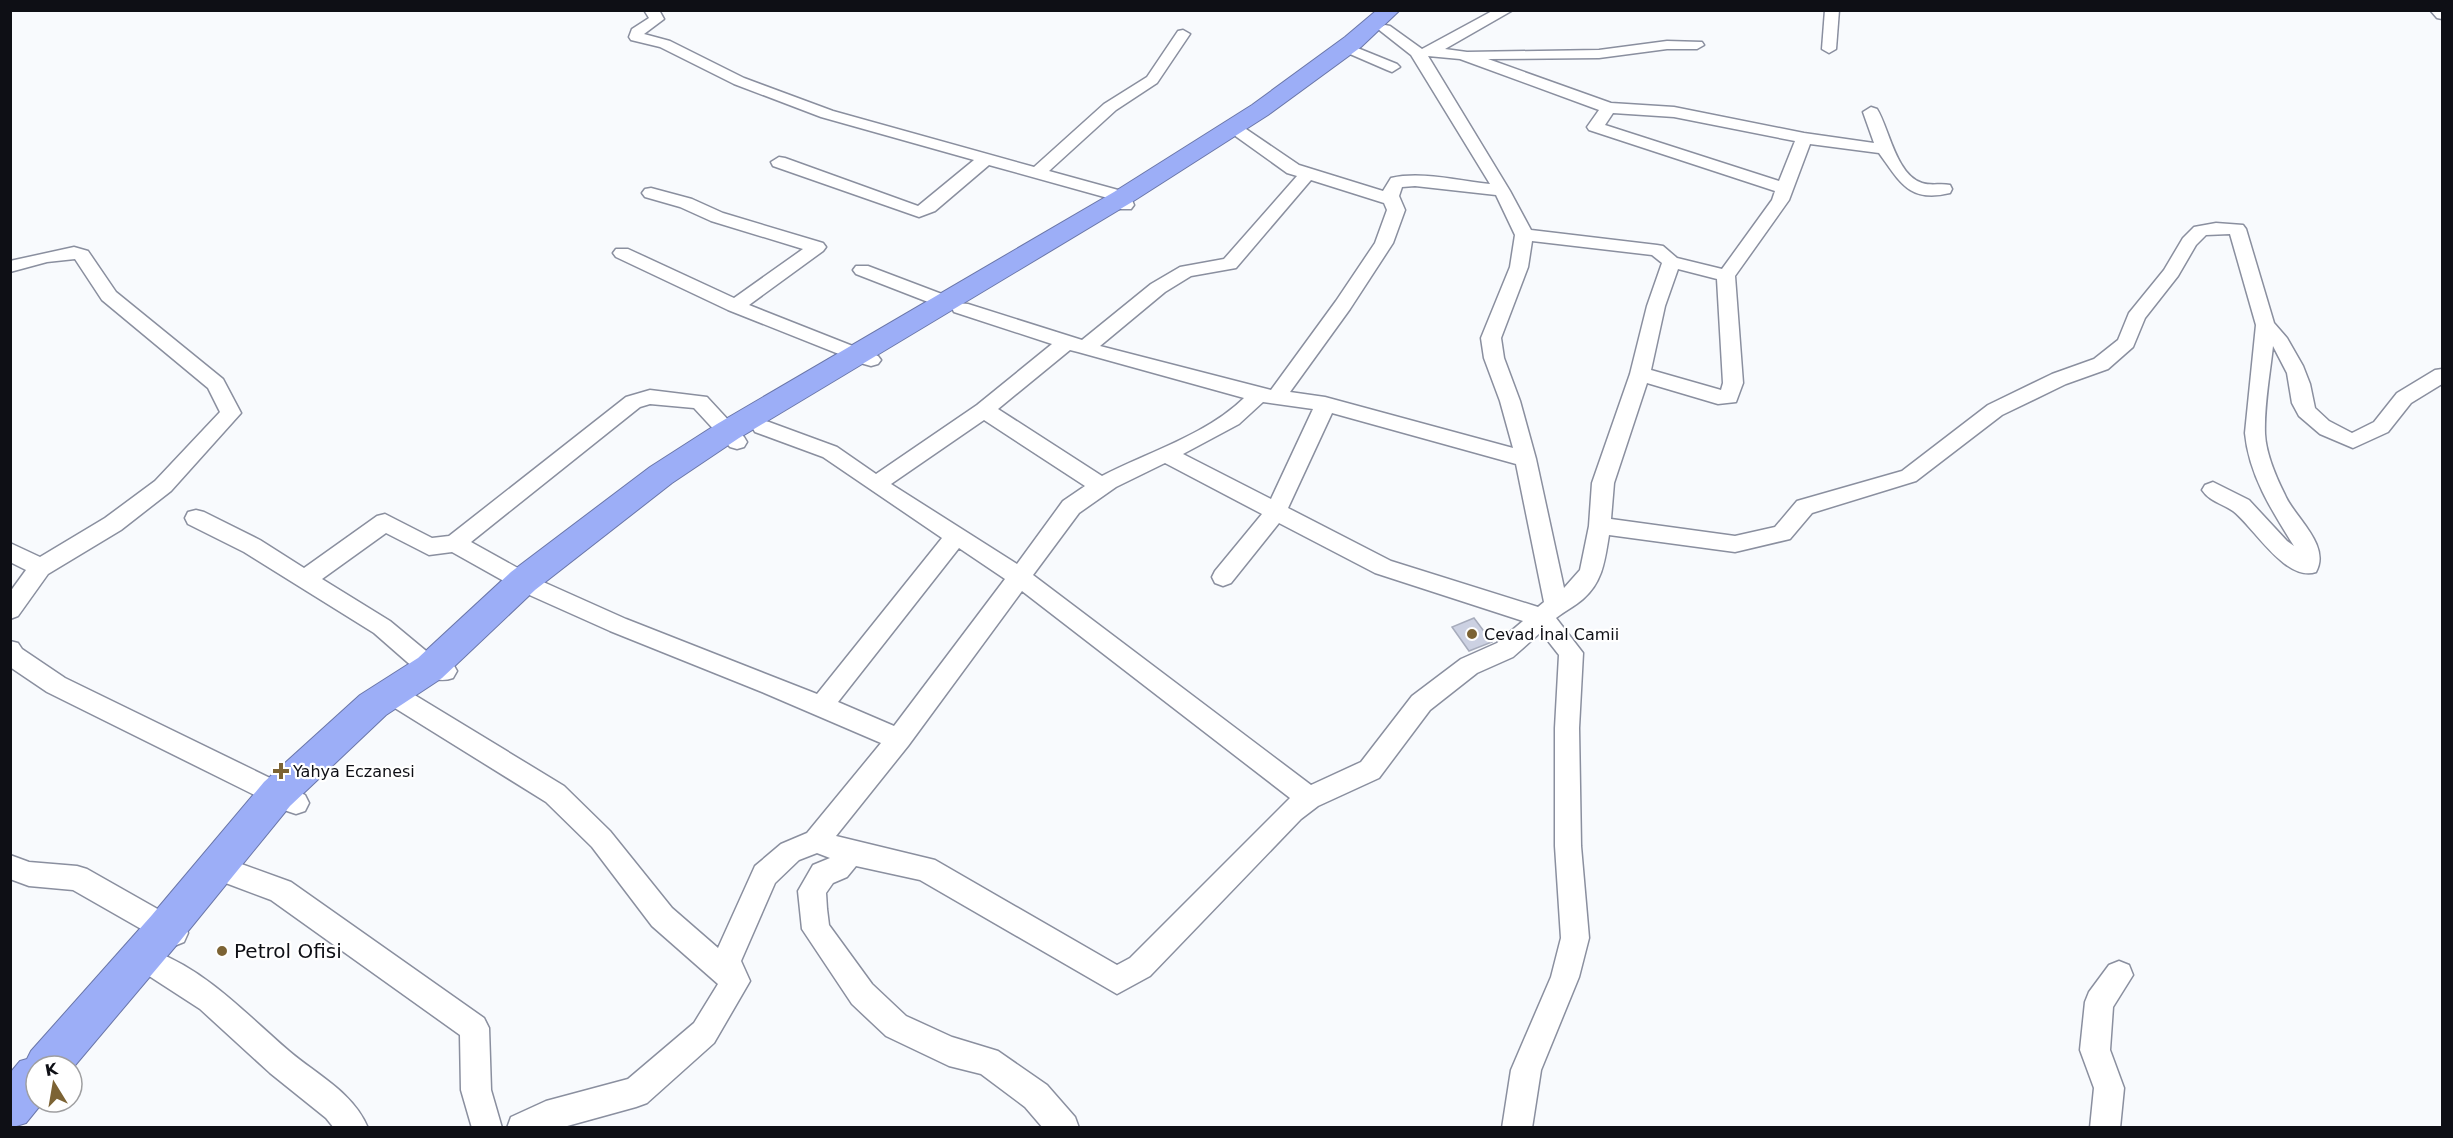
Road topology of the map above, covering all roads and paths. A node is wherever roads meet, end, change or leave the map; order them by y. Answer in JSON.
{"nodes":[{"id":1,"x":651,"y":10,"type":"edge"},
{"id":2,"x":1506,"y":10,"type":"edge"},
{"id":3,"x":1832,"y":10,"type":"edge"},
{"id":4,"x":2437,"y":10,"type":"edge"},
{"id":5,"x":1394,"y":15,"type":"edge"},
{"id":6,"x":2442,"y":15,"type":"edge"},
{"id":7,"x":1184,"y":34,"type":"dead end"},
{"id":8,"x":1697,"y":45,"type":"dead end"},
{"id":9,"x":1829,"y":49,"type":"dead end"},
{"id":10,"x":1355,"y":51,"type":"junction"},
{"id":11,"x":1423,"y":52,"type":"junction"},
{"id":12,"x":1462,"y":55,"type":"junction"},
{"id":13,"x":1392,"y":67,"type":"dead end"},
{"id":14,"x":1609,"y":108,"type":"junction"},
{"id":15,"x":1871,"y":112,"type":"dead end"},
{"id":16,"x":1240,"y":132,"type":"junction"},
{"id":17,"x":1804,"y":138,"type":"junction"},
{"id":18,"x":1884,"y":149,"type":"junction"},
{"id":19,"x":986,"y":159,"type":"junction"},
{"id":20,"x":779,"y":162,"type":"dead end"},
{"id":21,"x":1036,"y":174,"type":"junction"},
{"id":22,"x":1307,"y":174,"type":"junction"},
{"id":23,"x":1785,"y":189,"type":"junction"},
{"id":24,"x":1944,"y":189,"type":"dead end"},
{"id":25,"x":1502,"y":191,"type":"junction"},
{"id":26,"x":651,"y":193,"type":"dead end"},
{"id":27,"x":1390,"y":199,"type":"junction"},
{"id":28,"x":1124,"y":201,"type":"junction"},
{"id":29,"x":1524,"y":235,"type":"junction"},
{"id":30,"x":622,"y":253,"type":"dead end"},
{"id":31,"x":1671,"y":262,"type":"junction"},
{"id":32,"x":10,"y":267,"type":"edge"},
{"id":33,"x":862,"y":270,"type":"dead end"},
{"id":34,"x":1726,"y":276,"type":"junction"},
{"id":35,"x":955,"y":305,"type":"junction"},
{"id":36,"x":735,"y":306,"type":"junction"},
{"id":37,"x":2265,"y":325,"type":"junction"},
{"id":38,"x":1076,"y":345,"type":"junction"},
{"id":39,"x":865,"y":357,"type":"junction"},
{"id":40,"x":1640,"y":374,"type":"junction"},
{"id":41,"x":2442,"y":375,"type":"edge"},
{"id":42,"x":1268,"y":396,"type":"junction"},
{"id":43,"x":1325,"y":404,"type":"junction"},
{"id":44,"x":984,"y":410,"type":"junction"},
{"id":45,"x":742,"y":433,"type":"junction"},
{"id":46,"x":1167,"y":455,"type":"junction"},
{"id":47,"x":1526,"y":459,"type":"junction"},
{"id":48,"x":876,"y":484,"type":"junction"},
{"id":49,"x":1101,"y":486,"type":"junction"},
{"id":50,"x":2213,"y":490,"type":"dead end"},
{"id":51,"x":1275,"y":512,"type":"junction"},
{"id":52,"x":196,"y":518,"type":"dead end"},
{"id":53,"x":1600,"y":526,"type":"junction"},
{"id":54,"x":957,"y":535,"type":"junction"},
{"id":55,"x":455,"y":543,"type":"junction"},
{"id":56,"x":10,"y":550,"type":"edge"},
{"id":57,"x":40,"y":568,"type":"junction"},
{"id":58,"x":1020,"y":577,"type":"junction"},
{"id":59,"x":1223,"y":577,"type":"dead end"},
{"id":60,"x":305,"y":579,"type":"junction"},
{"id":61,"x":10,"y":580,"type":"edge"},
{"id":62,"x":528,"y":584,"type":"junction"},
{"id":63,"x":10,"y":610,"type":"edge"},
{"id":64,"x":1550,"y":612,"type":"junction"},
{"id":65,"x":10,"y":650,"type":"edge"},
{"id":66,"x":438,"y":670,"type":"junction"},
{"id":67,"x":399,"y":698,"type":"junction"},
{"id":68,"x":820,"y":706,"type":"junction"},
{"id":69,"x":899,"y":739,"type":"junction"},
{"id":70,"x":287,"y":798,"type":"junction"},
{"id":71,"x":1309,"y":798,"type":"junction"},
{"id":72,"x":816,"y":840,"type":"junction"},
{"id":73,"x":850,"y":853,"type":"junction"},
{"id":74,"x":10,"y":867,"type":"edge"},
{"id":75,"x":232,"y":873,"type":"junction"},
{"id":76,"x":173,"y":932,"type":"junction"},
{"id":77,"x":156,"y":965,"type":"junction"},
{"id":78,"x":2119,"y":975,"type":"dead end"},
{"id":79,"x":736,"y":981,"type":"junction"},
{"id":80,"x":57,"y":1054,"type":"edge"},
{"id":81,"x":83,"y":1054,"type":"edge"},
{"id":82,"x":24,"y":1091,"type":"edge"},
{"id":83,"x":10,"y":1107,"type":"edge"},
{"id":84,"x":33,"y":1114,"type":"edge"},
{"id":85,"x":22,"y":1128,"type":"edge"},
{"id":86,"x":353,"y":1128,"type":"edge"},
{"id":87,"x":487,"y":1128,"type":"edge"},
{"id":88,"x":522,"y":1128,"type":"edge"},
{"id":89,"x":1064,"y":1128,"type":"edge"},
{"id":90,"x":1517,"y":1128,"type":"edge"},
{"id":91,"x":2105,"y":1128,"type":"edge"}],
"edges":[{"from":1,"to":19,"type":"street"},
{"from":2,"to":11,"type":"street"},
{"from":3,"to":9,"type":"street"},
{"from":4,"to":6,"type":"street"},
{"from":5,"to":10,"type":"highway"},
{"from":5,"to":11,"type":"street"},
{"from":5,"to":28,"type":"highway"},
{"from":7,"to":21,"type":"street"},
{"from":8,"to":12,"type":"street"},
{"from":10,"to":13,"type":"street"},
{"from":10,"to":16,"type":"highway"},
{"from":11,"to":12,"type":"street"},
{"from":11,"to":25,"type":"street"},
{"from":12,"to":14,"type":"street"},
{"from":14,"to":17,"type":"street"},
{"from":14,"to":23,"type":"street"},
{"from":15,"to":18,"type":"street"},
{"from":16,"to":22,"type":"street"},
{"from":16,"to":28,"type":"highway"},
{"from":17,"to":18,"type":"street"},
{"from":17,"to":23,"type":"street"},
{"from":18,"to":24,"type":"street"},
{"from":19,"to":20,"type":"street"},
{"from":19,"to":21,"type":"street"},
{"from":21,"to":28,"type":"street"},
{"from":22,"to":27,"type":"street"},
{"from":22,"to":38,"type":"street"},
{"from":23,"to":34,"type":"street"},
{"from":25,"to":27,"type":"street"},
{"from":25,"to":29,"type":"street"},
{"from":26,"to":36,"type":"street"},
{"from":27,"to":42,"type":"street"},
{"from":28,"to":35,"type":"highway"},
{"from":29,"to":31,"type":"street"},
{"from":29,"to":47,"type":"street"},
{"from":30,"to":36,"type":"street"},
{"from":31,"to":34,"type":"street"},
{"from":31,"to":40,"type":"street"},
{"from":32,"to":57,"type":"street"},
{"from":33,"to":35,"type":"street"},
{"from":34,"to":40,"type":"street"},
{"from":35,"to":38,"type":"street"},
{"from":35,"to":39,"type":"highway"},
{"from":36,"to":39,"type":"street"},
{"from":37,"to":41,"type":"street"},
{"from":37,"to":50,"type":"street"},
{"from":37,"to":53,"type":"street"},
{"from":38,"to":42,"type":"street"},
{"from":38,"to":44,"type":"street"},
{"from":39,"to":45,"type":"highway"},
{"from":40,"to":53,"type":"street"},
{"from":42,"to":43,"type":"street"},
{"from":42,"to":46,"type":"street"},
{"from":43,"to":47,"type":"street"},
{"from":43,"to":51,"type":"street"},
{"from":44,"to":48,"type":"street"},
{"from":44,"to":49,"type":"street"},
{"from":45,"to":48,"type":"street"},
{"from":45,"to":55,"type":"street"},
{"from":45,"to":62,"type":"highway"},
{"from":46,"to":49,"type":"street"},
{"from":46,"to":51,"type":"street"},
{"from":47,"to":64,"type":"street"},
{"from":48,"to":54,"type":"street"},
{"from":49,"to":58,"type":"street"},
{"from":51,"to":59,"type":"street"},
{"from":51,"to":64,"type":"street"},
{"from":52,"to":60,"type":"street"},
{"from":53,"to":64,"type":"street"},
{"from":54,"to":58,"type":"street"},
{"from":54,"to":68,"type":"street"},
{"from":55,"to":60,"type":"street"},
{"from":55,"to":62,"type":"street"},
{"from":56,"to":57,"type":"street"},
{"from":57,"to":61,"type":"street"},
{"from":57,"to":63,"type":"street"},
{"from":58,"to":69,"type":"street"},
{"from":58,"to":71,"type":"street"},
{"from":60,"to":66,"type":"street"},
{"from":62,"to":66,"type":"highway"},
{"from":62,"to":68,"type":"street"},
{"from":64,"to":71,"type":"street"},
{"from":64,"to":90,"type":"street"},
{"from":65,"to":70,"type":"street"},
{"from":66,"to":67,"type":"highway"},
{"from":66,"to":70,"type":"highway"},
{"from":67,"to":70,"type":"highway"},
{"from":67,"to":79,"type":"street"},
{"from":68,"to":69,"type":"street"},
{"from":69,"to":72,"type":"street"},
{"from":70,"to":75,"type":"highway"},
{"from":70,"to":76,"type":"highway"},
{"from":71,"to":73,"type":"street"},
{"from":72,"to":73,"type":"street"},
{"from":72,"to":79,"type":"street"},
{"from":73,"to":89,"type":"street"},
{"from":74,"to":76,"type":"street"},
{"from":75,"to":76,"type":"highway"},
{"from":75,"to":87,"type":"street"},
{"from":76,"to":77,"type":"highway"},
{"from":76,"to":80,"type":"highway"},
{"from":77,"to":81,"type":"highway"},
{"from":77,"to":86,"type":"street"},
{"from":78,"to":91,"type":"street"},
{"from":79,"to":88,"type":"street"},
{"from":82,"to":83,"type":"highway"},
{"from":84,"to":85,"type":"highway"}]}
